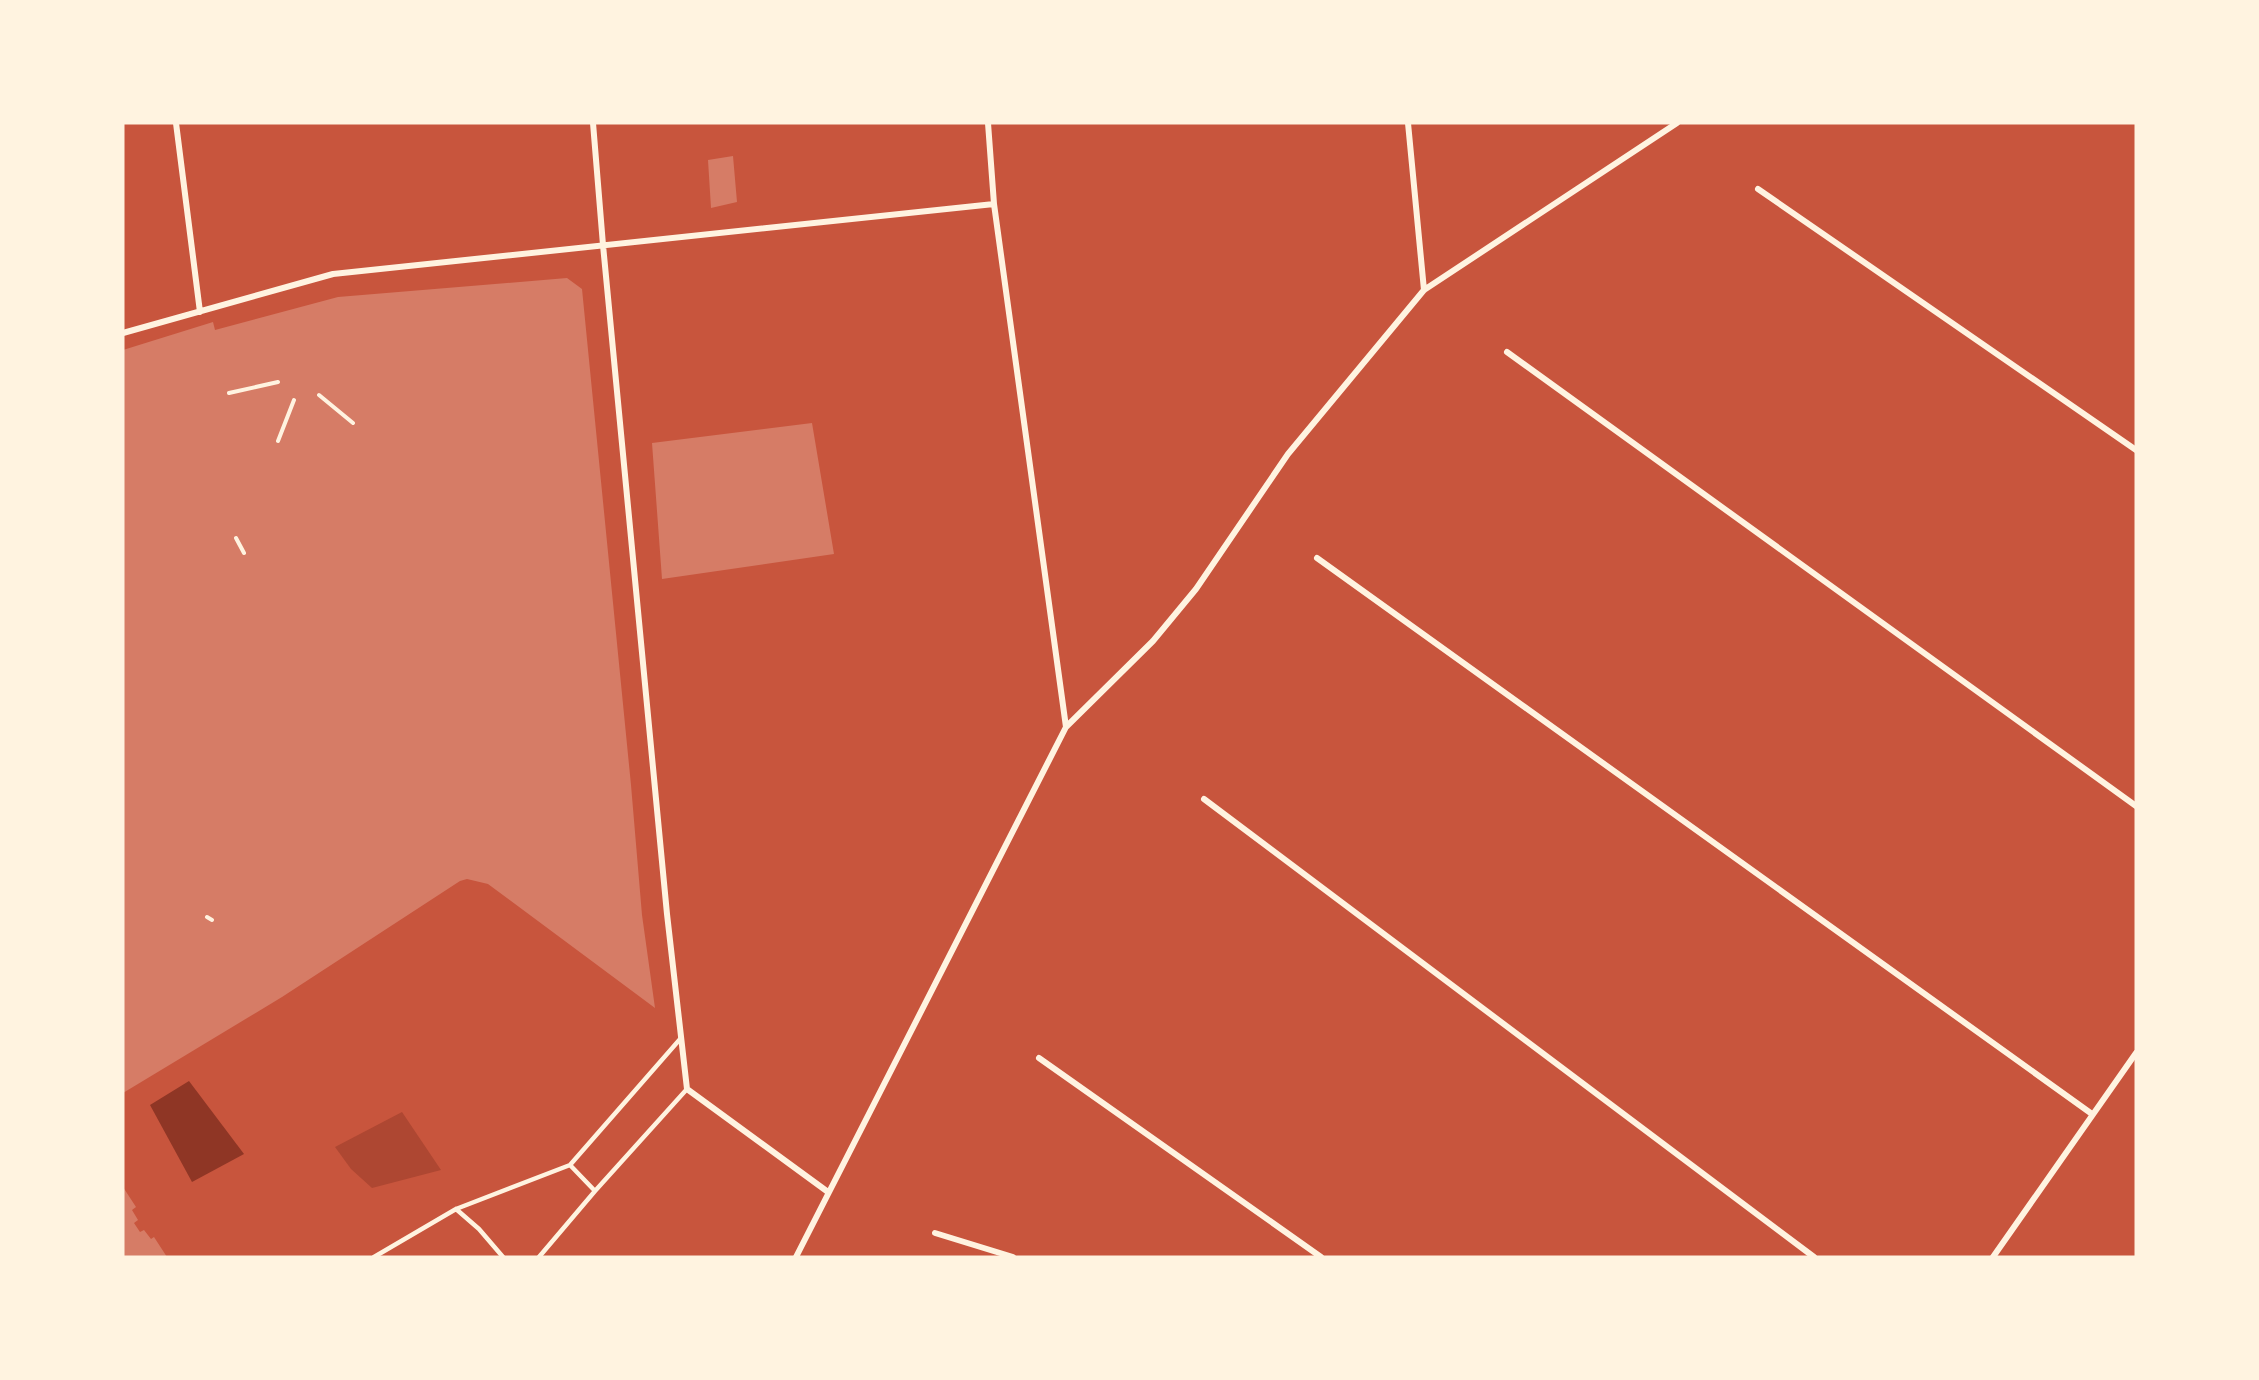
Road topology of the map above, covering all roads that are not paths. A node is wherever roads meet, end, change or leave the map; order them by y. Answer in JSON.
{"nodes":[{"id":1,"x":176,"y":123,"type":"edge"},
{"id":2,"x":593,"y":123,"type":"edge"},
{"id":3,"x":988,"y":123,"type":"edge"},
{"id":4,"x":1408,"y":123,"type":"edge"},
{"id":5,"x":1677,"y":123,"type":"edge"},
{"id":6,"x":1758,"y":189,"type":"dead end"},
{"id":7,"x":994,"y":204,"type":"junction"},
{"id":8,"x":603,"y":245,"type":"junction"},
{"id":9,"x":1424,"y":290,"type":"junction"},
{"id":10,"x":200,"y":312,"type":"junction"},
{"id":11,"x":123,"y":333,"type":"edge"},
{"id":12,"x":1507,"y":352,"type":"dead end"},
{"id":13,"x":2136,"y":450,"type":"edge"},
{"id":14,"x":1317,"y":558,"type":"dead end"},
{"id":15,"x":1065,"y":727,"type":"junction"},
{"id":16,"x":1204,"y":799,"type":"dead end"},
{"id":17,"x":2136,"y":807,"type":"edge"},
{"id":18,"x":681,"y":1038,"type":"junction"},
{"id":19,"x":2136,"y":1053,"type":"edge"},
{"id":20,"x":1039,"y":1058,"type":"dead end"},
{"id":21,"x":687,"y":1089,"type":"junction"},
{"id":22,"x":2092,"y":1114,"type":"junction"},
{"id":23,"x":570,"y":1165,"type":"junction"},
{"id":24,"x":595,"y":1191,"type":"junction"},
{"id":25,"x":828,"y":1192,"type":"junction"},
{"id":26,"x":456,"y":1209,"type":"junction"},
{"id":27,"x":935,"y":1233,"type":"dead end"},
{"id":28,"x":374,"y":1257,"type":"edge"},
{"id":29,"x":503,"y":1257,"type":"edge"},
{"id":30,"x":539,"y":1257,"type":"edge"},
{"id":31,"x":796,"y":1257,"type":"edge"},
{"id":32,"x":1014,"y":1257,"type":"edge"},
{"id":33,"x":1321,"y":1257,"type":"edge"},
{"id":34,"x":1814,"y":1257,"type":"edge"},
{"id":35,"x":1993,"y":1257,"type":"edge"}],
"edges":[{"from":1,"to":10,"type":"street"},
{"from":2,"to":8,"type":"street"},
{"from":3,"to":7,"type":"street"},
{"from":4,"to":9,"type":"street"},
{"from":5,"to":9,"type":"street"},
{"from":6,"to":13,"type":"street"},
{"from":7,"to":8,"type":"street"},
{"from":7,"to":15,"type":"street"},
{"from":8,"to":10,"type":"street"},
{"from":8,"to":18,"type":"street"},
{"from":9,"to":15,"type":"street"},
{"from":10,"to":11,"type":"street"},
{"from":12,"to":17,"type":"street"},
{"from":14,"to":22,"type":"street"},
{"from":15,"to":25,"type":"street"},
{"from":16,"to":34,"type":"street"},
{"from":18,"to":21,"type":"street"},
{"from":18,"to":23,"type":"lane"},
{"from":19,"to":22,"type":"street"},
{"from":20,"to":33,"type":"street"},
{"from":21,"to":24,"type":"lane"},
{"from":21,"to":25,"type":"street"},
{"from":22,"to":35,"type":"street"},
{"from":23,"to":24,"type":"lane"},
{"from":23,"to":26,"type":"lane"},
{"from":24,"to":30,"type":"lane"},
{"from":25,"to":31,"type":"street"},
{"from":26,"to":28,"type":"lane"},
{"from":26,"to":29,"type":"lane"},
{"from":27,"to":32,"type":"street"}]}
